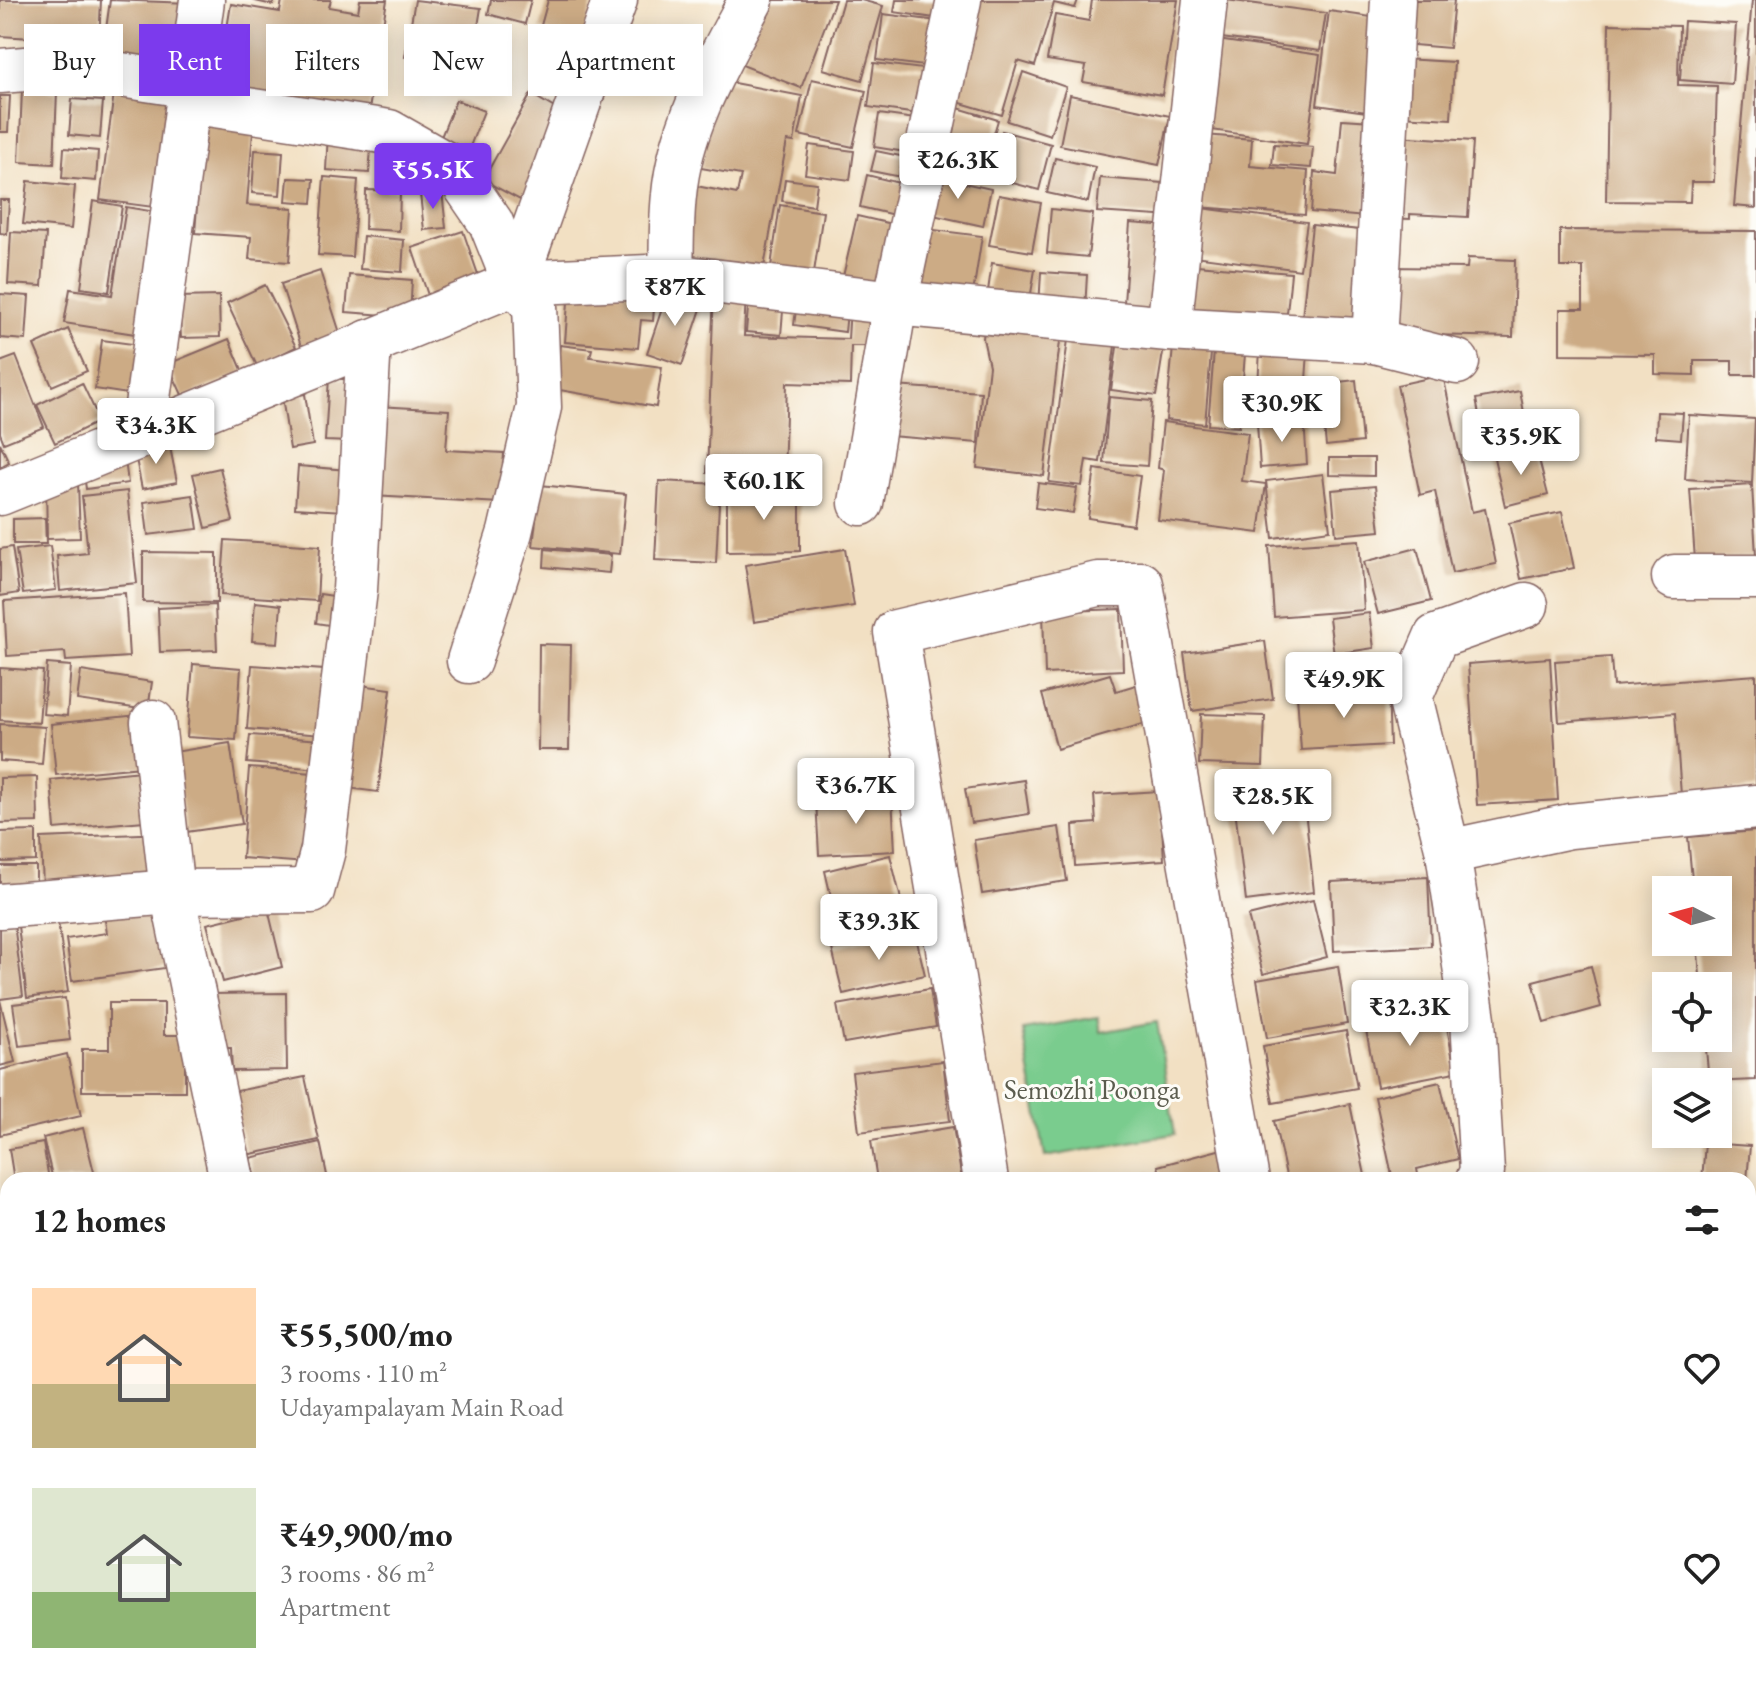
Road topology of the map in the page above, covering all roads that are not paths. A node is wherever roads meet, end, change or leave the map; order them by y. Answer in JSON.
{"nodes":[{"id":1,"x":202,"y":0,"type":"edge"},
{"id":2,"x":615,"y":0,"type":"edge"},
{"id":3,"x":751,"y":0,"type":"edge"},
{"id":4,"x":959,"y":0,"type":"edge"},
{"id":5,"x":1205,"y":0,"type":"edge"},
{"id":6,"x":1393,"y":0,"type":"edge"},
{"id":7,"x":199,"y":24,"type":"edge"},
{"id":8,"x":0,"y":71,"type":"edge"},
{"id":9,"x":139,"y":83,"type":"edge"},
{"id":10,"x":190,"y":96,"type":"edge"},
{"id":11,"x":200,"y":96,"type":"edge"},
{"id":12,"x":671,"y":276,"type":"junction"},
{"id":13,"x":515,"y":283,"type":"junction"},
{"id":14,"x":895,"y":303,"type":"junction"},
{"id":15,"x":1169,"y":329,"type":"junction"},
{"id":16,"x":1374,"y":341,"type":"junction"},
{"id":17,"x":369,"y":342,"type":"junction"},
{"id":18,"x":1457,"y":362,"type":"dead end"},
{"id":19,"x":143,"y":435,"type":"junction"},
{"id":20,"x":0,"y":493,"type":"edge"},
{"id":21,"x":861,"y":503,"type":"dead end"},
{"id":22,"x":1674,"y":577,"type":"dead end"},
{"id":23,"x":1756,"y":577,"type":"edge"},
{"id":24,"x":1526,"y":605,"type":"dead end"},
{"id":25,"x":469,"y":661,"type":"dead end"},
{"id":26,"x":153,"y":722,"type":"dead end"},
{"id":27,"x":1756,"y":807,"type":"edge"},
{"id":28,"x":1448,"y":852,"type":"junction"},
{"id":29,"x":172,"y":892,"type":"junction"},
{"id":30,"x":0,"y":906,"type":"edge"},
{"id":31,"x":230,"y":1172,"type":"edge"},
{"id":32,"x":985,"y":1172,"type":"edge"},
{"id":33,"x":1246,"y":1172,"type":"edge"},
{"id":34,"x":1482,"y":1172,"type":"edge"}],
"edges":[{"from":1,"to":7,"type":"street"},
{"from":2,"to":13,"type":"street"},
{"from":3,"to":12,"type":"street"},
{"from":4,"to":14,"type":"street"},
{"from":5,"to":15,"type":"street"},
{"from":6,"to":16,"type":"street"},
{"from":8,"to":9,"type":"street"},
{"from":10,"to":19,"type":"street"},
{"from":11,"to":13,"type":"street"},
{"from":12,"to":13,"type":"street"},
{"from":12,"to":14,"type":"street"},
{"from":13,"to":17,"type":"street"},
{"from":13,"to":25,"type":"street"},
{"from":14,"to":15,"type":"street"},
{"from":14,"to":21,"type":"street"},
{"from":15,"to":16,"type":"street"},
{"from":16,"to":18,"type":"street"},
{"from":17,"to":19,"type":"street"},
{"from":17,"to":29,"type":"street"},
{"from":19,"to":20,"type":"street"},
{"from":22,"to":23,"type":"street"},
{"from":24,"to":28,"type":"street"},
{"from":26,"to":29,"type":"street"},
{"from":27,"to":28,"type":"street"},
{"from":28,"to":34,"type":"street"},
{"from":29,"to":30,"type":"street"},
{"from":29,"to":31,"type":"street"},
{"from":32,"to":33,"type":"street"}]}
